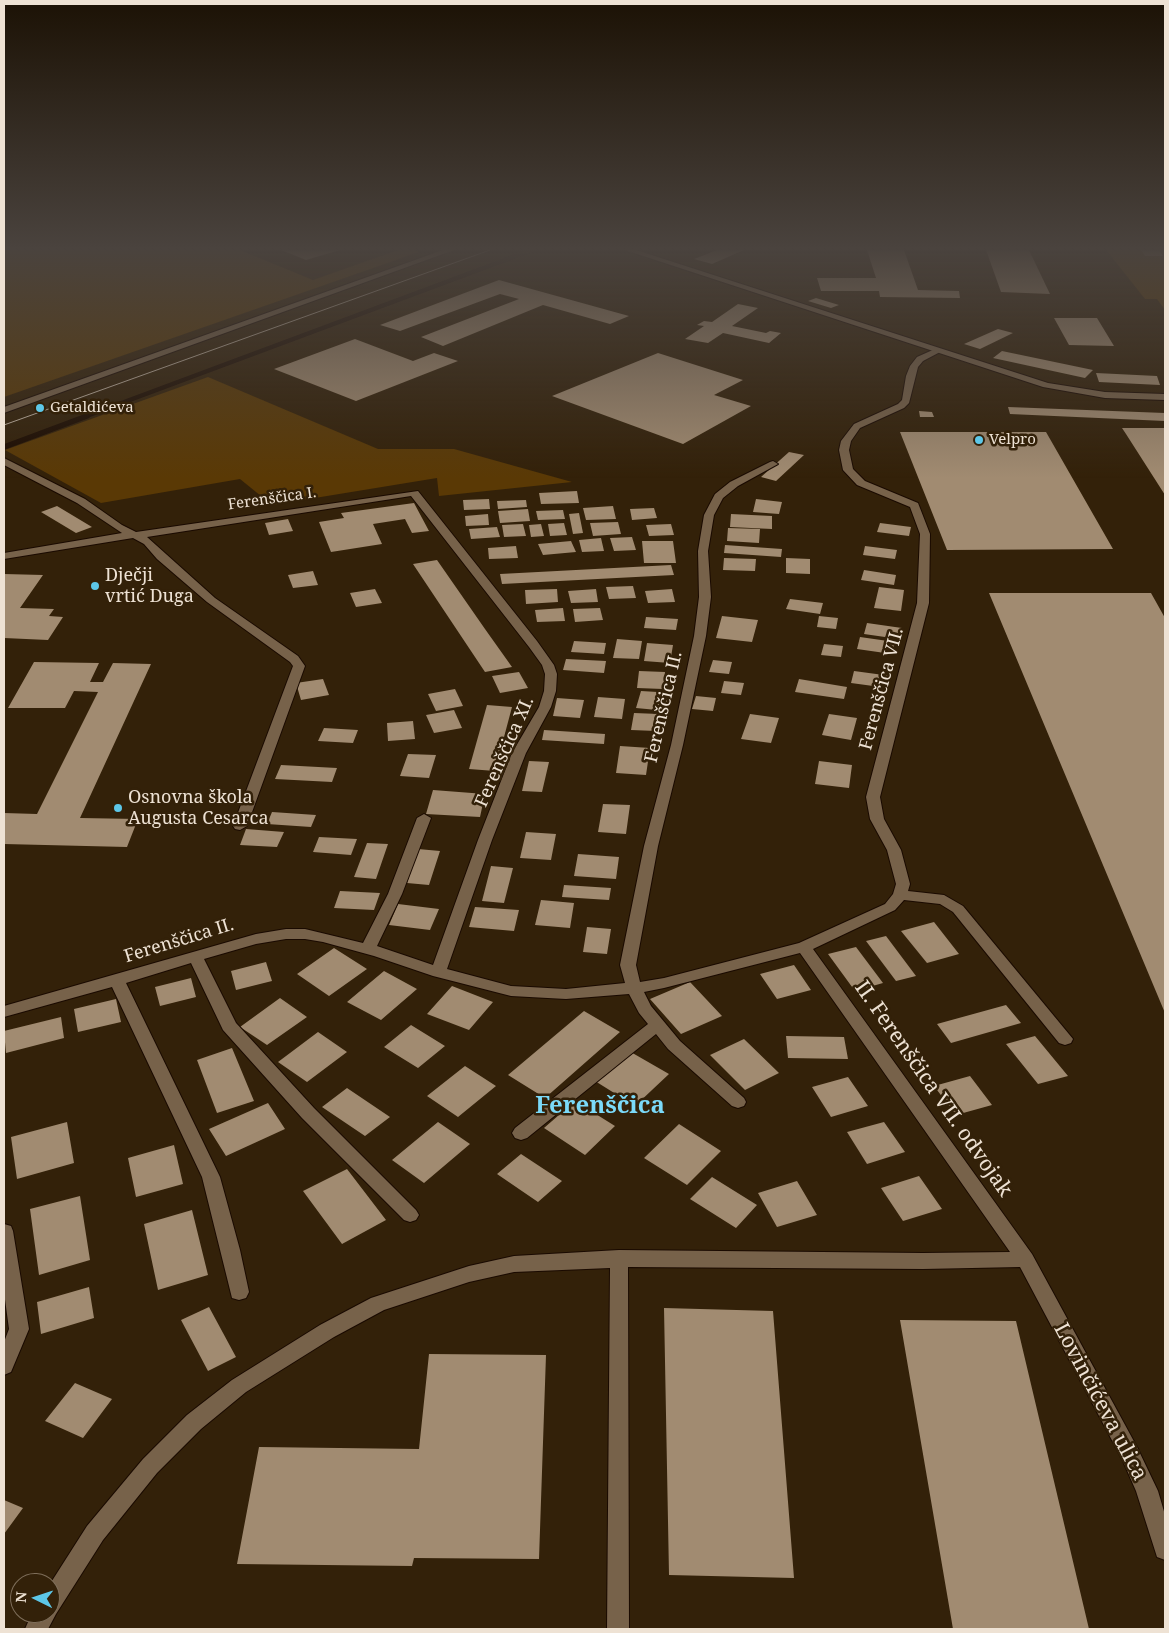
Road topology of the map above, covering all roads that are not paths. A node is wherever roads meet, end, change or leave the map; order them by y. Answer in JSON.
{"nodes":[{"id":1,"x":238,"y":326,"type":"edge"},
{"id":2,"x":860,"y":326,"type":"edge"},
{"id":3,"x":938,"y":352,"type":"junction"},
{"id":4,"x":1165,"y":397,"type":"edge"},
{"id":5,"x":4,"y":410,"type":"edge"},
{"id":6,"x":4,"y":461,"type":"edge"},
{"id":7,"x":773,"y":464,"type":"dead end"},
{"id":8,"x":414,"y":493,"type":"joint"},
{"id":9,"x":135,"y":535,"type":"junction"},
{"id":10,"x":4,"y":556,"type":"edge"},
{"id":11,"x":424,"y":818,"type":"dead end"},
{"id":12,"x":240,"y":826,"type":"dead end"},
{"id":13,"x":900,"y":894,"type":"junction"},
{"id":14,"x":804,"y":947,"type":"junction"},
{"id":15,"x":368,"y":949,"type":"junction"},
{"id":16,"x":195,"y":956,"type":"junction"},
{"id":17,"x":438,"y":972,"type":"junction"},
{"id":18,"x":117,"y":980,"type":"junction"},
{"id":19,"x":634,"y":988,"type":"junction"},
{"id":20,"x":4,"y":1011,"type":"edge"},
{"id":21,"x":658,"y":1024,"type":"junction"},
{"id":22,"x":1066,"y":1039,"type":"dead end"},
{"id":23,"x":738,"y":1102,"type":"dead end"},
{"id":24,"x":521,"y":1133,"type":"dead end"},
{"id":25,"x":410,"y":1215,"type":"dead end"},
{"id":26,"x":4,"y":1231,"type":"edge"},
{"id":27,"x":619,"y":1258,"type":"junction"},
{"id":28,"x":1024,"y":1259,"type":"junction"},
{"id":29,"x":238,"y":1292,"type":"dead end"},
{"id":30,"x":4,"y":1366,"type":"edge"},
{"id":31,"x":1165,"y":1549,"type":"edge"},
{"id":32,"x":60,"y":1589,"type":"edge"},
{"id":33,"x":618,"y":1629,"type":"edge"}],
"edges":[{"from":1,"to":5,"type":"street"},
{"from":2,"to":3,"type":"street"},
{"from":3,"to":4,"type":"street"},
{"from":3,"to":13,"type":"street","name":"Ferenščica VII."},
{"from":6,"to":9,"type":"street"},
{"from":7,"to":19,"type":"street","name":"Ferenščica II."},
{"from":8,"to":9,"type":"street","name":"Ferenščica I."},
{"from":8,"to":17,"type":"street","name":"Ferenščica XI."},
{"from":9,"to":10,"type":"street","name":"Ferenščica I."},
{"from":9,"to":12,"type":"street"},
{"from":11,"to":15,"type":"street"},
{"from":13,"to":14,"type":"street","name":"Ferenščica II."},
{"from":13,"to":22,"type":"street"},
{"from":14,"to":19,"type":"street","name":"Ferenščica II."},
{"from":14,"to":28,"type":"street","name":"II. Ferenščica VII. odvojak"},
{"from":15,"to":16,"type":"street","name":"Ferenščica II."},
{"from":15,"to":17,"type":"street","name":"Ferenščica II."},
{"from":16,"to":18,"type":"street","name":"Ferenščica II."},
{"from":16,"to":25,"type":"street"},
{"from":17,"to":19,"type":"street","name":"Ferenščica II."},
{"from":18,"to":20,"type":"street","name":"Ferenščica II."},
{"from":18,"to":29,"type":"street"},
{"from":19,"to":21,"type":"street"},
{"from":21,"to":23,"type":"street"},
{"from":21,"to":24,"type":"street"},
{"from":26,"to":30,"type":"street"},
{"from":27,"to":28,"type":"street"},
{"from":27,"to":32,"type":"street"},
{"from":27,"to":33,"type":"street"},
{"from":28,"to":31,"type":"street","name":"Lovinčićeva ulica"}]}
